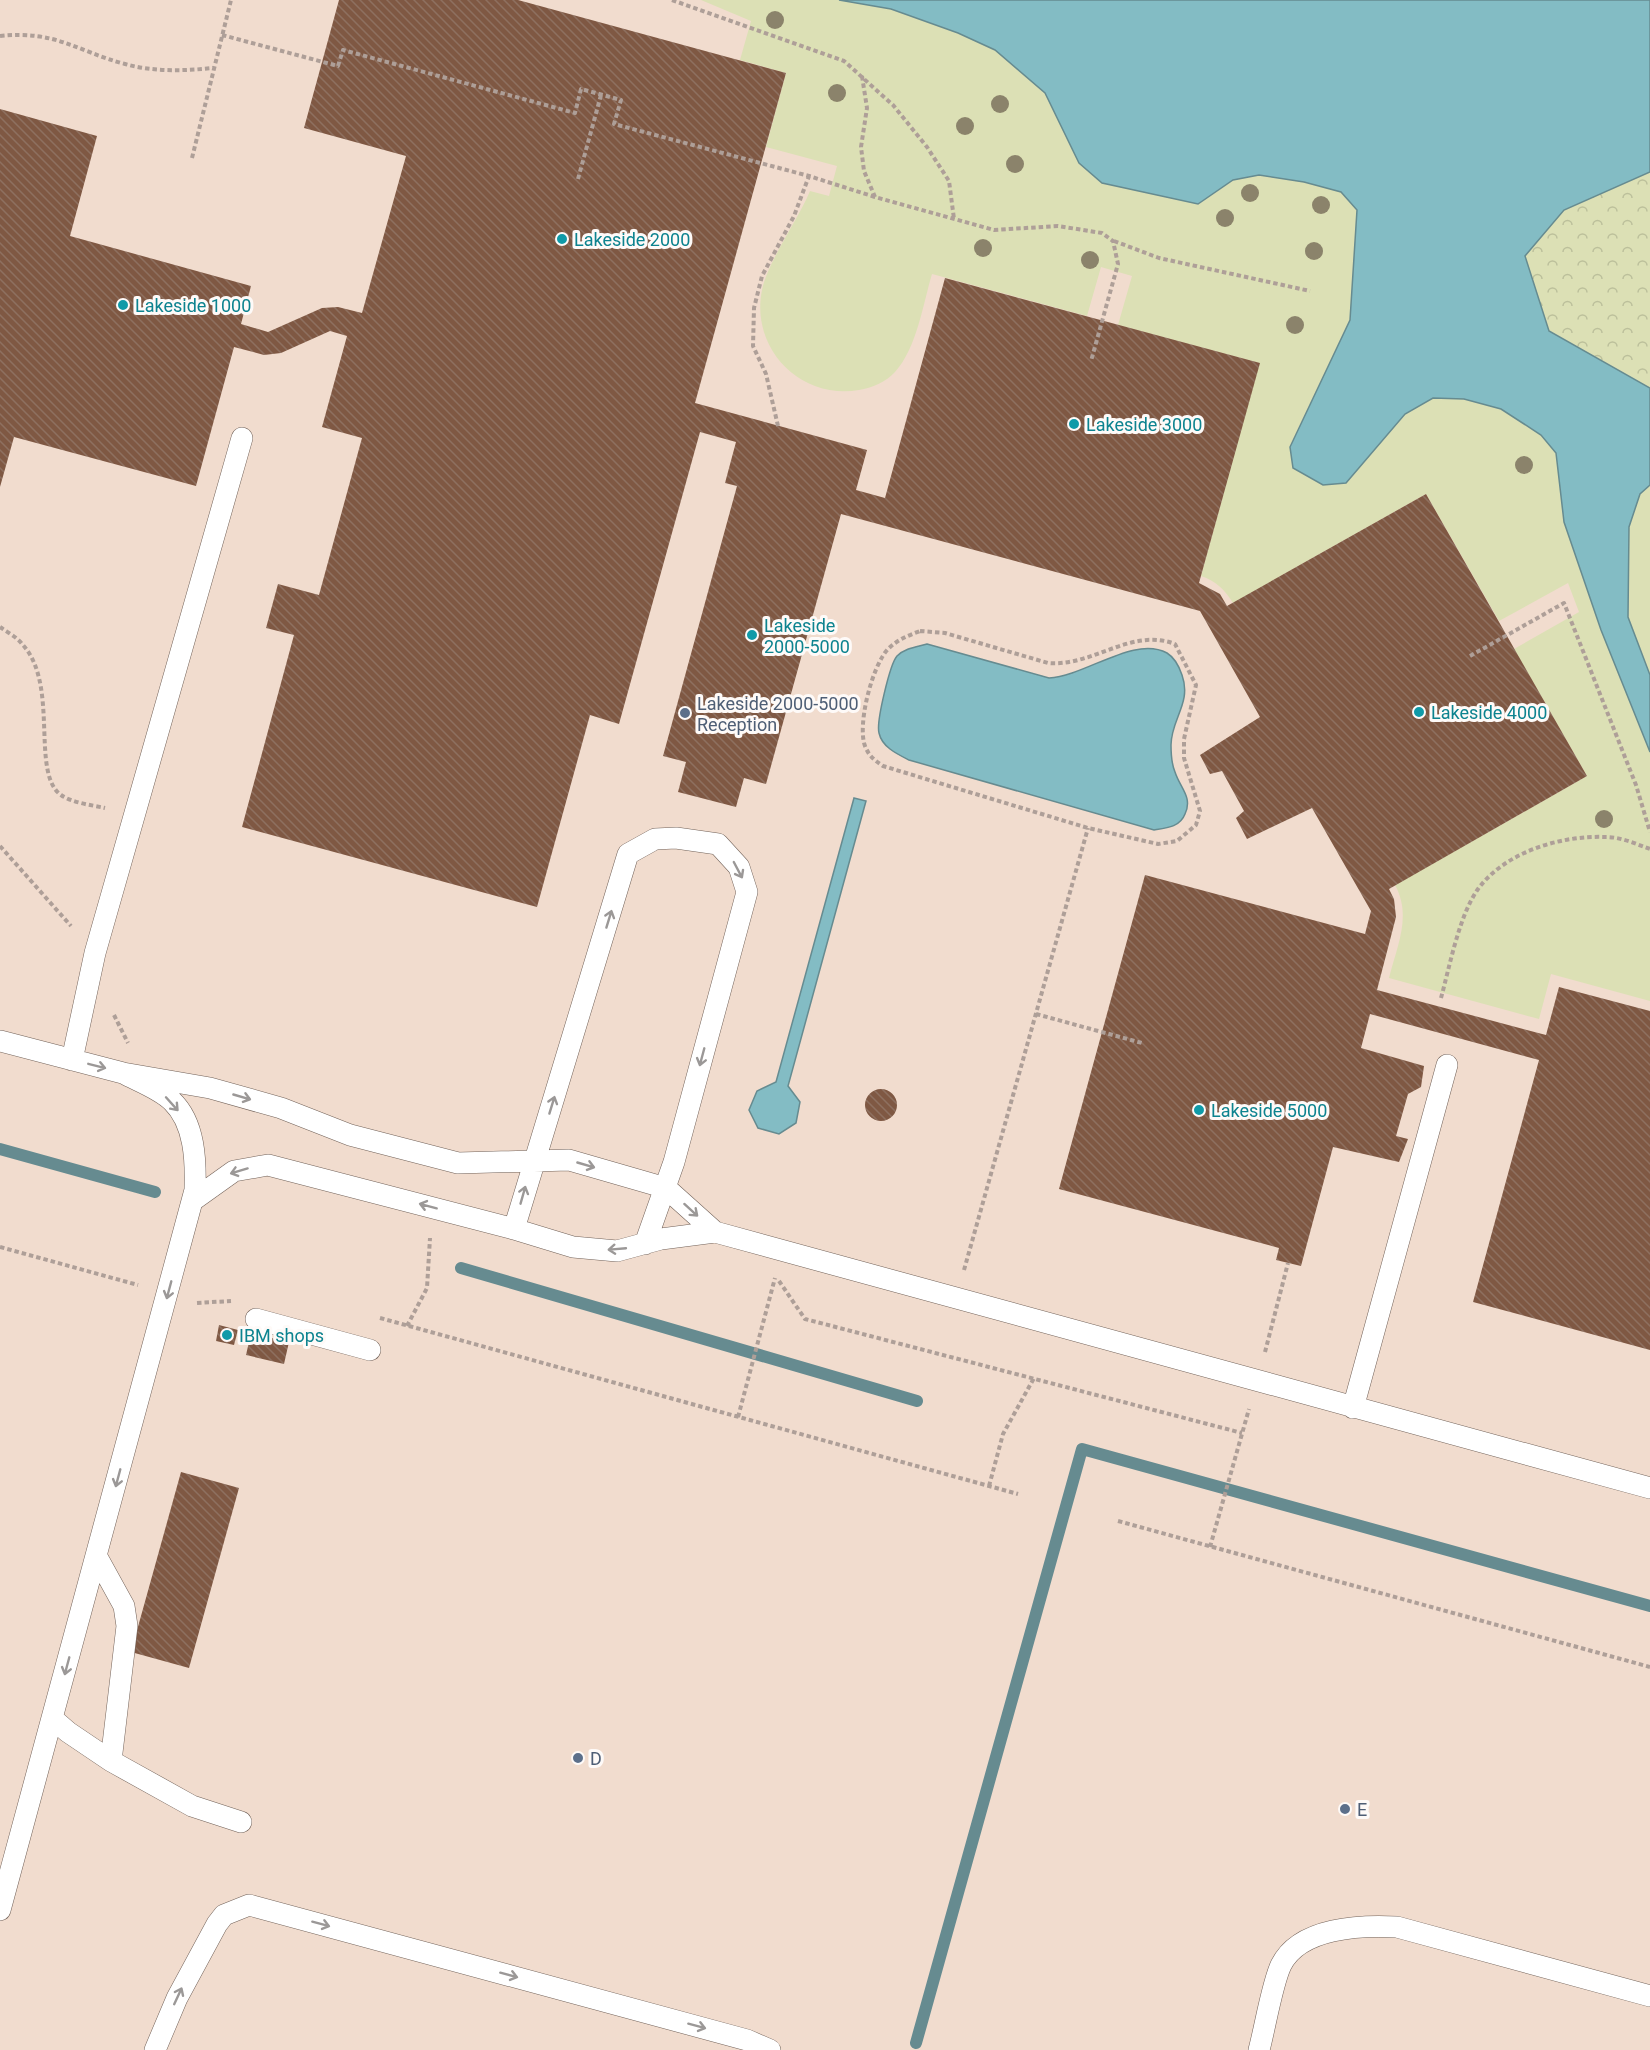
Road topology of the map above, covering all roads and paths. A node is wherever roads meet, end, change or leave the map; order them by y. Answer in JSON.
{"nodes":[{"id":1,"x":231,"y":0,"type":"edge"},
{"id":2,"x":672,"y":0,"type":"edge"},
{"id":3,"x":222,"y":35,"type":"junction"},
{"id":4,"x":0,"y":36,"type":"edge"},
{"id":5,"x":213,"y":68,"type":"junction"},
{"id":6,"x":862,"y":76,"type":"junction"},
{"id":7,"x":601,"y":94,"type":"junction"},
{"id":8,"x":192,"y":158,"type":"dead end"},
{"id":9,"x":809,"y":176,"type":"junction"},
{"id":10,"x":578,"y":179,"type":"dead end"},
{"id":11,"x":875,"y":197,"type":"junction"},
{"id":12,"x":954,"y":219,"type":"junction"},
{"id":13,"x":1113,"y":240,"type":"junction"},
{"id":14,"x":1310,"y":291,"type":"dead end"},
{"id":15,"x":1091,"y":361,"type":"dead end"},
{"id":16,"x":778,"y":426,"type":"dead end"},
{"id":17,"x":242,"y":438,"type":"dead end"},
{"id":18,"x":0,"y":627,"type":"edge"},
{"id":19,"x":1470,"y":656,"type":"dead end"},
{"id":20,"x":134,"y":816,"type":"junction"},
{"id":21,"x":1088,"y":828,"type":"junction"},
{"id":22,"x":1650,"y":832,"type":"edge"},
{"id":23,"x":0,"y":846,"type":"edge"},
{"id":24,"x":1650,"y":849,"type":"edge"},
{"id":25,"x":95,"y":953,"type":"junction"},
{"id":26,"x":1442,"y":998,"type":"dead end"},
{"id":27,"x":111,"y":1008,"type":"dead end"},
{"id":28,"x":1036,"y":1014,"type":"junction"},
{"id":29,"x":0,"y":1041,"type":"edge"},
{"id":30,"x":1142,"y":1043,"type":"dead end"},
{"id":31,"x":129,"y":1047,"type":"dead end"},
{"id":32,"x":72,"y":1060,"type":"junction"},
{"id":33,"x":1447,"y":1065,"type":"dead end"},
{"id":34,"x":123,"y":1073,"type":"junction"},
{"id":35,"x":533,"y":1160,"type":"junction"},
{"id":36,"x":666,"y":1188,"type":"junction"},
{"id":37,"x":192,"y":1201,"type":"junction"},
{"id":38,"x":432,"y":1208,"type":"junction"},
{"id":39,"x":514,"y":1229,"type":"junction"},
{"id":40,"x":716,"y":1232,"type":"junction"},
{"id":41,"x":645,"y":1244,"type":"junction"},
{"id":42,"x":0,"y":1247,"type":"edge"},
{"id":43,"x":1288,"y":1263,"type":"dead end"},
{"id":44,"x":775,"y":1275,"type":"dead end"},
{"id":45,"x":168,"y":1294,"type":"junction"},
{"id":46,"x":956,"y":1299,"type":"junction"},
{"id":47,"x":235,"y":1301,"type":"dead end"},
{"id":48,"x":374,"y":1317,"type":"dead end"},
{"id":49,"x":256,"y":1319,"type":"dead end"},
{"id":50,"x":407,"y":1326,"type":"junction"},
{"id":51,"x":760,"y":1332,"type":"dead end"},
{"id":52,"x":370,"y":1350,"type":"dead end"},
{"id":53,"x":1264,"y":1357,"type":"dead end"},
{"id":54,"x":1034,"y":1378,"type":"junction"},
{"id":55,"x":1353,"y":1408,"type":"junction"},
{"id":56,"x":738,"y":1417,"type":"junction"},
{"id":57,"x":1242,"y":1433,"type":"dead end"},
{"id":58,"x":1234,"y":1462,"type":"dead end"},
{"id":59,"x":989,"y":1486,"type":"junction"},
{"id":60,"x":1650,"y":1488,"type":"edge"},
{"id":61,"x":1018,"y":1494,"type":"dead end"},
{"id":62,"x":1118,"y":1521,"type":"dead end"},
{"id":63,"x":1210,"y":1546,"type":"junction"},
{"id":64,"x":97,"y":1557,"type":"junction"},
{"id":65,"x":1650,"y":1667,"type":"edge"},
{"id":66,"x":53,"y":1719,"type":"junction"},
{"id":67,"x":111,"y":1761,"type":"junction"},
{"id":68,"x":241,"y":1822,"type":"dead end"},
{"id":69,"x":0,"y":1910,"type":"edge"},
{"id":70,"x":1650,"y":1996,"type":"edge"},
{"id":71,"x":155,"y":2050,"type":"edge"},
{"id":72,"x":770,"y":2050,"type":"edge"},
{"id":73,"x":1259,"y":2050,"type":"edge"}],
"edges":[{"from":1,"to":3,"type":"path"},
{"from":2,"to":6,"type":"path"},
{"from":3,"to":5,"type":"path"},
{"from":3,"to":7,"type":"path"},
{"from":4,"to":5,"type":"path"},
{"from":5,"to":8,"type":"path"},
{"from":6,"to":11,"type":"path"},
{"from":6,"to":12,"type":"path"},
{"from":7,"to":9,"type":"path"},
{"from":7,"to":10,"type":"path"},
{"from":9,"to":11,"type":"path"},
{"from":9,"to":16,"type":"path"},
{"from":11,"to":12,"type":"path"},
{"from":12,"to":13,"type":"path"},
{"from":13,"to":14,"type":"path"},
{"from":13,"to":15,"type":"path"},
{"from":17,"to":20,"type":"lane"},
{"from":18,"to":20,"type":"path"},
{"from":19,"to":22,"type":"path"},
{"from":20,"to":25,"type":"lane"},
{"from":21,"to":21,"type":"path"},
{"from":21,"to":28,"type":"path"},
{"from":23,"to":25,"type":"path"},
{"from":24,"to":26,"type":"path"},
{"from":25,"to":32,"type":"lane"},
{"from":27,"to":31,"type":"path"},
{"from":28,"to":30,"type":"path"},
{"from":28,"to":46,"type":"path"},
{"from":29,"to":32,"type":"lane"},
{"from":32,"to":34,"type":"lane","one_way":true},
{"from":33,"to":55,"type":"lane"},
{"from":34,"to":35,"type":"lane","one_way":true},
{"from":34,"to":37,"type":"lane","one_way":true},
{"from":35,"to":36,"type":"lane","one_way":true},
{"from":35,"to":36,"type":"lane","one_way":true},
{"from":39,"to":35,"type":"lane","one_way":true},
{"from":36,"to":40,"type":"lane","one_way":true},
{"from":36,"to":41,"type":"lane"},
{"from":38,"to":37,"type":"lane","one_way":true},
{"from":37,"to":45,"type":"lane","one_way":true},
{"from":38,"to":39,"type":"lane"},
{"from":38,"to":50,"type":"path"},
{"from":41,"to":39,"type":"lane","one_way":true},
{"from":40,"to":41,"type":"lane"},
{"from":40,"to":46,"type":"lane"},
{"from":42,"to":45,"type":"path"},
{"from":43,"to":53,"type":"path"},
{"from":44,"to":54,"type":"path"},
{"from":45,"to":47,"type":"path"},
{"from":45,"to":64,"type":"lane","one_way":true},
{"from":46,"to":55,"type":"lane"},
{"from":48,"to":50,"type":"path"},
{"from":49,"to":52,"type":"lane"},
{"from":50,"to":56,"type":"path"},
{"from":51,"to":56,"type":"path"},
{"from":54,"to":57,"type":"path"},
{"from":54,"to":59,"type":"path"},
{"from":55,"to":60,"type":"lane"},
{"from":56,"to":59,"type":"path"},
{"from":58,"to":63,"type":"path"},
{"from":59,"to":61,"type":"path"},
{"from":62,"to":63,"type":"path"},
{"from":63,"to":65,"type":"path"},
{"from":64,"to":66,"type":"lane","one_way":true},
{"from":64,"to":67,"type":"lane"},
{"from":66,"to":67,"type":"lane"},
{"from":66,"to":69,"type":"lane"},
{"from":67,"to":68,"type":"lane"},
{"from":70,"to":73,"type":"lane"},
{"from":71,"to":72,"type":"lane","one_way":true}]}
